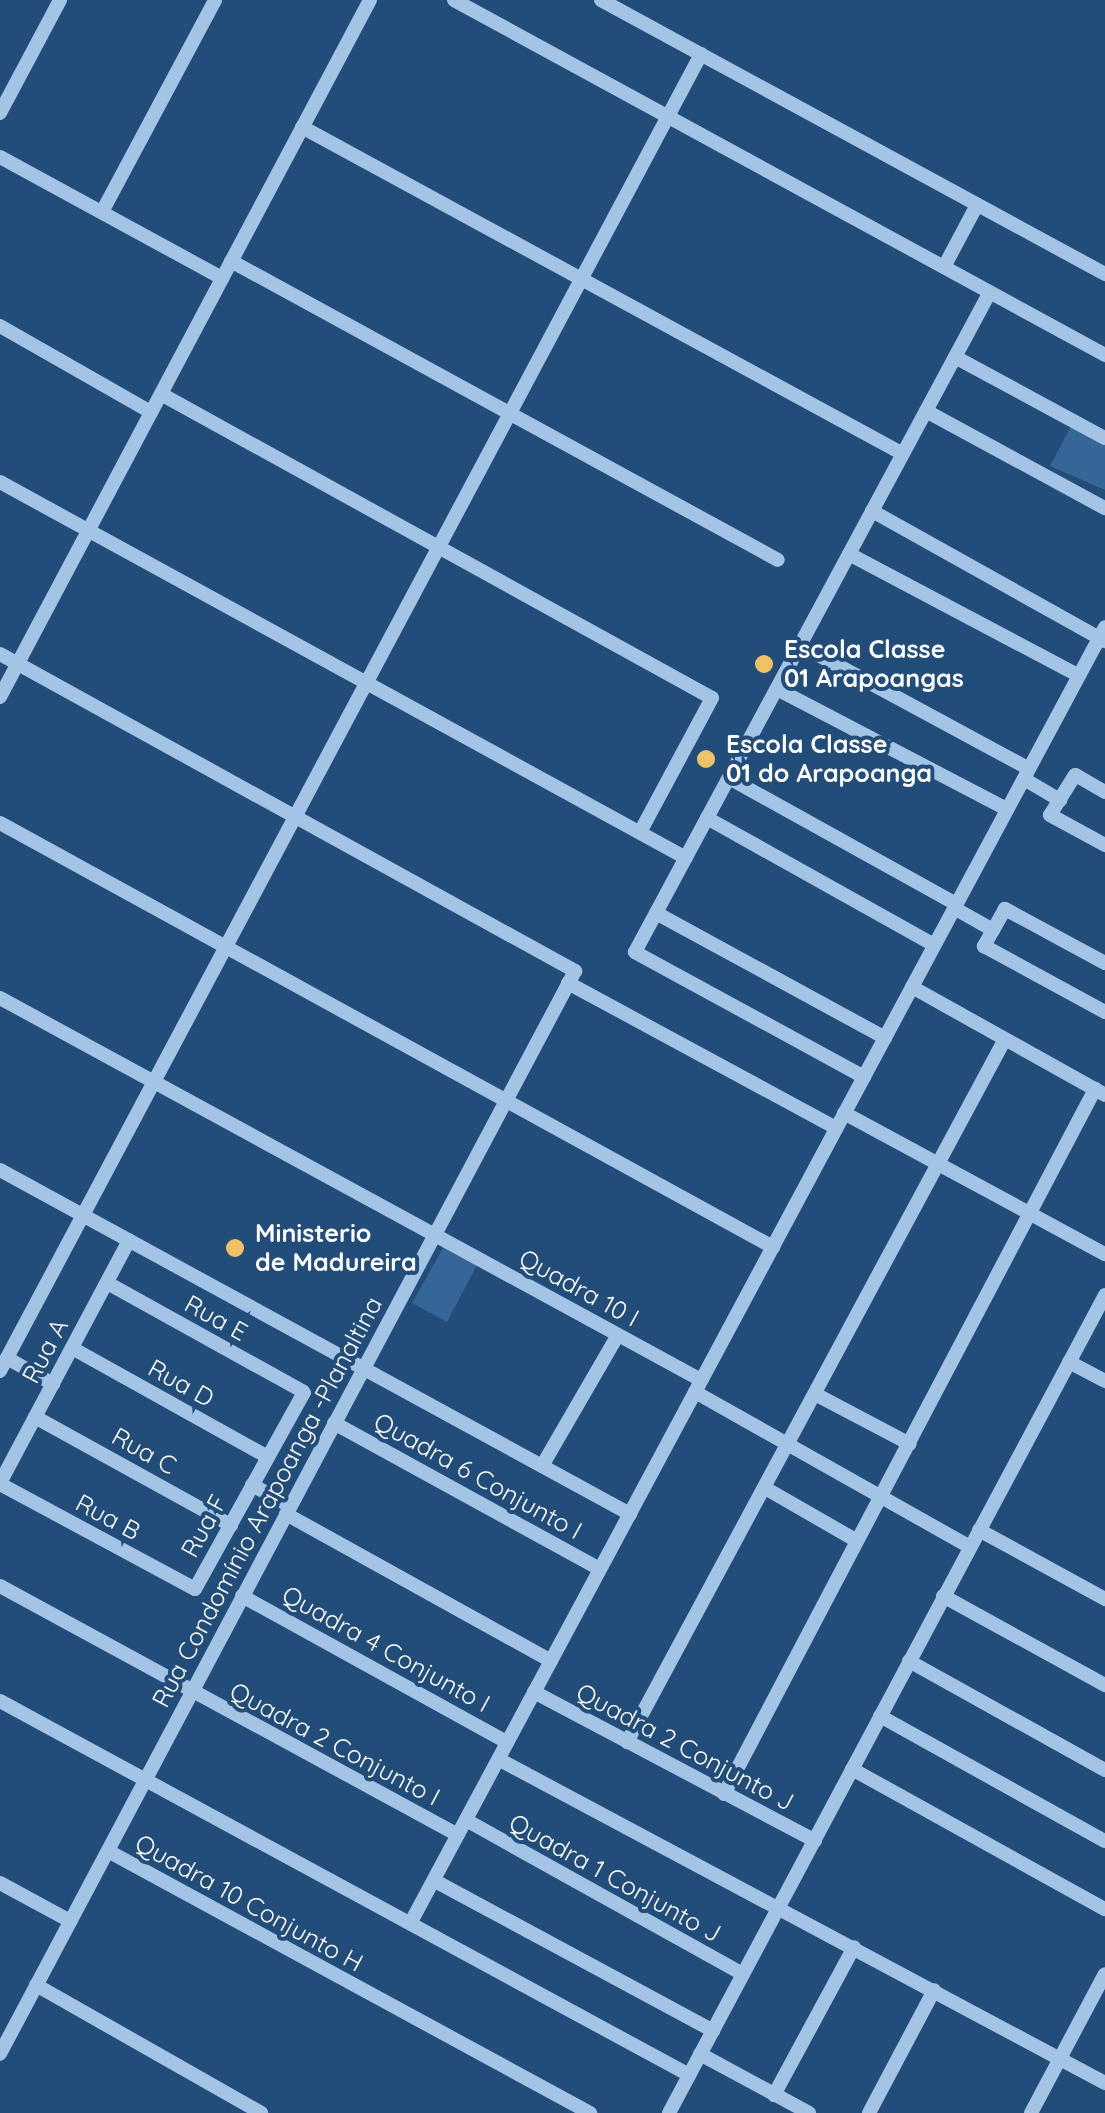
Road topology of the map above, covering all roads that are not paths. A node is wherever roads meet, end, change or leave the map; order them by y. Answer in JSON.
{"nodes":[{"id":1,"x":60,"y":0,"type":"edge"},
{"id":2,"x":215,"y":0,"type":"edge"},
{"id":3,"x":370,"y":0,"type":"edge"},
{"id":4,"x":454,"y":0,"type":"edge"},
{"id":5,"x":601,"y":0,"type":"edge"},
{"id":6,"x":700,"y":54,"type":"junction"},
{"id":7,"x":0,"y":113,"type":"edge"},
{"id":8,"x":668,"y":116,"type":"junction"},
{"id":9,"x":302,"y":128,"type":"junction"},
{"id":10,"x":0,"y":157,"type":"edge"},
{"id":11,"x":978,"y":205,"type":"junction"},
{"id":12,"x":102,"y":212,"type":"junction"},
{"id":13,"x":232,"y":261,"type":"junction"},
{"id":14,"x":944,"y":267,"type":"junction"},
{"id":15,"x":1105,"y":274,"type":"edge"},
{"id":16,"x":222,"y":278,"type":"junction"},
{"id":17,"x":581,"y":279,"type":"junction"},
{"id":18,"x":990,"y":292,"type":"junction"},
{"id":19,"x":0,"y":326,"type":"edge"},
{"id":20,"x":1105,"y":355,"type":"edge"},
{"id":21,"x":955,"y":357,"type":"junction"},
{"id":22,"x":161,"y":394,"type":"junction"},
{"id":23,"x":926,"y":411,"type":"junction"},
{"id":24,"x":152,"y":412,"type":"junction"},
{"id":25,"x":510,"y":413,"type":"junction"},
{"id":26,"x":1105,"y":438,"type":"edge"},
{"id":27,"x":903,"y":454,"type":"junction"},
{"id":28,"x":0,"y":482,"type":"edge"},
{"id":29,"x":1105,"y":508,"type":"edge"},
{"id":30,"x":872,"y":512,"type":"junction"},
{"id":31,"x":89,"y":530,"type":"junction"},
{"id":32,"x":439,"y":546,"type":"junction"},
{"id":33,"x":849,"y":554,"type":"junction"},
{"id":34,"x":778,"y":560,"type":"dead end"},
{"id":35,"x":1103,"y":635,"type":"edge"},
{"id":36,"x":800,"y":646,"type":"junction"},
{"id":37,"x":0,"y":654,"type":"edge"},
{"id":38,"x":18,"y":664,"type":"junction"},
{"id":39,"x":1079,"y":676,"type":"junction"},
{"id":40,"x":366,"y":682,"type":"junction"},
{"id":41,"x":777,"y":688,"type":"junction"},
{"id":42,"x":0,"y":698,"type":"edge"},
{"id":43,"x":1026,"y":774,"type":"junction"},
{"id":44,"x":728,"y":778,"type":"junction"},
{"id":45,"x":1105,"y":792,"type":"edge"},
{"id":46,"x":1060,"y":800,"type":"junction"},
{"id":47,"x":1007,"y":809,"type":"junction"},
{"id":48,"x":295,"y":816,"type":"junction"},
{"id":49,"x":707,"y":818,"type":"junction"},
{"id":50,"x":0,"y":823,"type":"edge"},
{"id":51,"x":640,"y":832,"type":"junction"},
{"id":52,"x":1105,"y":845,"type":"edge"},
{"id":53,"x":686,"y":858,"type":"junction"},
{"id":54,"x":955,"y":906,"type":"junction"},
{"id":55,"x":656,"y":913,"type":"junction"},
{"id":56,"x":993,"y":930,"type":"junction"},
{"id":57,"x":934,"y":945,"type":"junction"},
{"id":58,"x":226,"y":947,"type":"junction"},
{"id":59,"x":1105,"y":963,"type":"edge"},
{"id":60,"x":572,"y":977,"type":"junction"},
{"id":61,"x":912,"y":987,"type":"junction"},
{"id":62,"x":0,"y":998,"type":"edge"},
{"id":63,"x":1105,"y":1012,"type":"edge"},
{"id":64,"x":884,"y":1038,"type":"junction"},
{"id":65,"x":1005,"y":1039,"type":"junction"},
{"id":66,"x":864,"y":1077,"type":"junction"},
{"id":67,"x":154,"y":1082,"type":"junction"},
{"id":68,"x":1100,"y":1092,"type":"edge"},
{"id":69,"x":506,"y":1101,"type":"junction"},
{"id":70,"x":844,"y":1114,"type":"junction"},
{"id":71,"x":836,"y":1128,"type":"junction"},
{"id":72,"x":938,"y":1164,"type":"junction"},
{"id":73,"x":0,"y":1170,"type":"edge"},
{"id":74,"x":83,"y":1215,"type":"junction"},
{"id":75,"x":1034,"y":1216,"type":"junction"},
{"id":76,"x":434,"y":1235,"type":"junction"},
{"id":77,"x":130,"y":1240,"type":"junction"},
{"id":78,"x":772,"y":1247,"type":"junction"},
{"id":79,"x":1105,"y":1254,"type":"edge"},
{"id":80,"x":106,"y":1284,"type":"junction"},
{"id":81,"x":1105,"y":1295,"type":"edge"},
{"id":82,"x":618,"y":1336,"type":"junction"},
{"id":83,"x":72,"y":1348,"type":"junction"},
{"id":84,"x":4,"y":1356,"type":"edge"},
{"id":85,"x":1069,"y":1362,"type":"junction"},
{"id":86,"x":364,"y":1368,"type":"junction"},
{"id":87,"x":1105,"y":1381,"type":"edge"},
{"id":88,"x":53,"y":1384,"type":"junction"},
{"id":89,"x":698,"y":1386,"type":"junction"},
{"id":90,"x":304,"y":1392,"type":"joint"},
{"id":91,"x":815,"y":1394,"type":"junction"},
{"id":92,"x":35,"y":1417,"type":"junction"},
{"id":93,"x":334,"y":1424,"type":"junction"},
{"id":94,"x":910,"y":1444,"type":"junction"},
{"id":95,"x":788,"y":1445,"type":"junction"},
{"id":96,"x":268,"y":1457,"type":"junction"},
{"id":97,"x":542,"y":1466,"type":"junction"},
{"id":98,"x":0,"y":1484,"type":"edge"},
{"id":99,"x":252,"y":1486,"type":"junction"},
{"id":100,"x":764,"y":1488,"type":"junction"},
{"id":101,"x":882,"y":1497,"type":"junction"},
{"id":102,"x":288,"y":1510,"type":"junction"},
{"id":103,"x":630,"y":1514,"type":"junction"},
{"id":104,"x":231,"y":1524,"type":"junction"},
{"id":105,"x":979,"y":1530,"type":"junction"},
{"id":106,"x":858,"y":1541,"type":"junction"},
{"id":107,"x":970,"y":1546,"type":"junction"},
{"id":108,"x":600,"y":1569,"type":"junction"},
{"id":109,"x":0,"y":1586,"type":"edge"},
{"id":110,"x":195,"y":1589,"type":"joint"},
{"id":111,"x":242,"y":1596,"type":"junction"},
{"id":112,"x":944,"y":1596,"type":"junction"},
{"id":113,"x":1105,"y":1598,"type":"edge"},
{"id":114,"x":551,"y":1661,"type":"junction"},
{"id":115,"x":909,"y":1661,"type":"junction"},
{"id":116,"x":1105,"y":1685,"type":"edge"},
{"id":117,"x":534,"y":1692,"type":"junction"},
{"id":118,"x":191,"y":1693,"type":"junction"},
{"id":119,"x":0,"y":1702,"type":"edge"},
{"id":120,"x":880,"y":1716,"type":"junction"},
{"id":121,"x":508,"y":1742,"type":"junction"},
{"id":122,"x":627,"y":1742,"type":"junction"},
{"id":123,"x":500,"y":1760,"type":"junction"},
{"id":124,"x":852,"y":1769,"type":"junction"},
{"id":125,"x":1105,"y":1770,"type":"edge"},
{"id":126,"x":146,"y":1778,"type":"junction"},
{"id":127,"x":724,"y":1794,"type":"junction"},
{"id":128,"x":466,"y":1820,"type":"junction"},
{"id":129,"x":458,"y":1835,"type":"junction"},
{"id":130,"x":1105,"y":1841,"type":"edge"},
{"id":131,"x":814,"y":1842,"type":"junction"},
{"id":132,"x":108,"y":1851,"type":"junction"},
{"id":133,"x":435,"y":1881,"type":"junction"},
{"id":134,"x":0,"y":1883,"type":"edge"},
{"id":135,"x":778,"y":1907,"type":"junction"},
{"id":136,"x":1105,"y":1909,"type":"edge"},
{"id":137,"x":70,"y":1921,"type":"junction"},
{"id":138,"x":411,"y":1922,"type":"junction"},
{"id":139,"x":854,"y":1947,"type":"junction"},
{"id":140,"x":743,"y":1974,"type":"junction"},
{"id":141,"x":1105,"y":1974,"type":"edge"},
{"id":142,"x":36,"y":1985,"type":"junction"},
{"id":143,"x":934,"y":1990,"type":"junction"},
{"id":144,"x":713,"y":2032,"type":"junction"},
{"id":145,"x":0,"y":2054,"type":"edge"},
{"id":146,"x":700,"y":2054,"type":"junction"},
{"id":147,"x":1060,"y":2058,"type":"junction"},
{"id":148,"x":689,"y":2076,"type":"junction"},
{"id":149,"x":1105,"y":2083,"type":"edge"},
{"id":150,"x":774,"y":2094,"type":"junction"},
{"id":151,"x":261,"y":2113,"type":"edge"},
{"id":152,"x":590,"y":2113,"type":"edge"},
{"id":153,"x":669,"y":2113,"type":"edge"},
{"id":154,"x":809,"y":2113,"type":"edge"},
{"id":155,"x":869,"y":2113,"type":"edge"},
{"id":156,"x":1031,"y":2113,"type":"edge"}],
"edges":[{"from":1,"to":7,"type":"street"},
{"from":2,"to":12,"type":"street"},
{"from":3,"to":9,"type":"street"},
{"from":4,"to":8,"type":"street"},
{"from":5,"to":6,"type":"street"},
{"from":6,"to":8,"type":"street"},
{"from":6,"to":11,"type":"street"},
{"from":8,"to":14,"type":"street"},
{"from":8,"to":17,"type":"street"},
{"from":9,"to":13,"type":"street"},
{"from":9,"to":17,"type":"street"},
{"from":10,"to":12,"type":"street"},
{"from":11,"to":14,"type":"street"},
{"from":11,"to":15,"type":"street"},
{"from":12,"to":16,"type":"street"},
{"from":13,"to":16,"type":"street"},
{"from":13,"to":25,"type":"street"},
{"from":14,"to":18,"type":"street"},
{"from":16,"to":22,"type":"street"},
{"from":17,"to":25,"type":"street"},
{"from":17,"to":27,"type":"street"},
{"from":18,"to":20,"type":"street"},
{"from":18,"to":21,"type":"street"},
{"from":19,"to":24,"type":"street"},
{"from":21,"to":23,"type":"street"},
{"from":21,"to":26,"type":"street"},
{"from":22,"to":24,"type":"street"},
{"from":22,"to":32,"type":"street"},
{"from":23,"to":27,"type":"street"},
{"from":23,"to":29,"type":"street"},
{"from":24,"to":31,"type":"street"},
{"from":25,"to":32,"type":"street"},
{"from":25,"to":34,"type":"street"},
{"from":27,"to":30,"type":"street"},
{"from":28,"to":31,"type":"street"},
{"from":30,"to":33,"type":"street"},
{"from":30,"to":35,"type":"street"},
{"from":31,"to":38,"type":"street"},
{"from":31,"to":40,"type":"street"},
{"from":32,"to":40,"type":"street"},
{"from":32,"to":51,"type":"street"},
{"from":33,"to":36,"type":"street"},
{"from":33,"to":39,"type":"street"},
{"from":35,"to":39,"type":"street"},
{"from":36,"to":41,"type":"street"},
{"from":36,"to":43,"type":"street"},
{"from":37,"to":38,"type":"street"},
{"from":38,"to":42,"type":"street"},
{"from":38,"to":48,"type":"street"},
{"from":39,"to":43,"type":"street"},
{"from":40,"to":48,"type":"street"},
{"from":40,"to":51,"type":"street"},
{"from":41,"to":44,"type":"street"},
{"from":41,"to":47,"type":"street"},
{"from":43,"to":46,"type":"street"},
{"from":43,"to":47,"type":"street"},
{"from":44,"to":49,"type":"street"},
{"from":44,"to":54,"type":"street"},
{"from":45,"to":46,"type":"street"},
{"from":46,"to":52,"type":"street"},
{"from":47,"to":54,"type":"street"},
{"from":48,"to":58,"type":"street"},
{"from":48,"to":60,"type":"street"},
{"from":49,"to":53,"type":"street"},
{"from":49,"to":57,"type":"street"},
{"from":50,"to":58,"type":"street"},
{"from":51,"to":53,"type":"street"},
{"from":53,"to":55,"type":"street"},
{"from":54,"to":56,"type":"street"},
{"from":54,"to":57,"type":"street"},
{"from":55,"to":64,"type":"street"},
{"from":55,"to":66,"type":"street"},
{"from":56,"to":59,"type":"street"},
{"from":56,"to":63,"type":"street"},
{"from":57,"to":61,"type":"street"},
{"from":58,"to":67,"type":"street"},
{"from":58,"to":69,"type":"street"},
{"from":60,"to":69,"type":"street","name":"Rua Condomínio Arapoanga -Planaltina"},
{"from":60,"to":71,"type":"street"},
{"from":61,"to":64,"type":"street"},
{"from":61,"to":65,"type":"street"},
{"from":62,"to":67,"type":"street","name":"Quadra 10 I"},
{"from":64,"to":66,"type":"street"},
{"from":65,"to":68,"type":"street"},
{"from":65,"to":72,"type":"street"},
{"from":66,"to":70,"type":"street"},
{"from":67,"to":74,"type":"street"},
{"from":67,"to":76,"type":"street","name":"Quadra 10 I"},
{"from":68,"to":75,"type":"street"},
{"from":69,"to":76,"type":"street","name":"Rua Condomínio Arapoanga -Planaltina"},
{"from":69,"to":78,"type":"street"},
{"from":70,"to":71,"type":"street"},
{"from":70,"to":72,"type":"street"},
{"from":71,"to":78,"type":"street"},
{"from":72,"to":75,"type":"street"},
{"from":72,"to":91,"type":"street"},
{"from":73,"to":74,"type":"street"},
{"from":74,"to":77,"type":"street"},
{"from":74,"to":84,"type":"street"},
{"from":75,"to":79,"type":"street"},
{"from":75,"to":94,"type":"street"},
{"from":76,"to":82,"type":"street","name":"Quadra 10 I"},
{"from":76,"to":86,"type":"street","name":"Rua Condomínio Arapoanga -Planaltina"},
{"from":77,"to":80,"type":"street","name":"Rua A"},
{"from":77,"to":86,"type":"street"},
{"from":78,"to":89,"type":"street"},
{"from":80,"to":83,"type":"street","name":"Rua A"},
{"from":80,"to":90,"type":"street","name":"Rua E"},
{"from":81,"to":85,"type":"street"},
{"from":82,"to":89,"type":"street","name":"Quadra 10 I"},
{"from":82,"to":97,"type":"street"},
{"from":83,"to":88,"type":"street","name":"Rua A"},
{"from":83,"to":96,"type":"street","name":"Rua D"},
{"from":84,"to":88,"type":"street"},
{"from":85,"to":87,"type":"street"},
{"from":85,"to":105,"type":"street"},
{"from":86,"to":93,"type":"street","name":"Rua Condomínio Arapoanga -Planaltina"},
{"from":86,"to":97,"type":"street"},
{"from":88,"to":92,"type":"street","name":"Rua A"},
{"from":89,"to":95,"type":"street","name":"Quadra 10 I"},
{"from":89,"to":103,"type":"street"},
{"from":90,"to":96,"type":"street","name":"Rua F"},
{"from":91,"to":94,"type":"street"},
{"from":91,"to":95,"type":"street"},
{"from":92,"to":98,"type":"street","name":"Rua A"},
{"from":92,"to":104,"type":"street","name":"Rua C"},
{"from":93,"to":102,"type":"street","name":"Rua Condomínio Arapoanga -Planaltina"},
{"from":93,"to":108,"type":"street","name":"Quadra 6 Conjunto I"},
{"from":94,"to":101,"type":"street"},
{"from":95,"to":100,"type":"street"},
{"from":95,"to":101,"type":"street","name":"Quadra 10 I"},
{"from":96,"to":99,"type":"street","name":"Rua F"},
{"from":97,"to":103,"type":"street"},
{"from":98,"to":110,"type":"street","name":"Rua B"},
{"from":99,"to":102,"type":"street","name":"Rua F"},
{"from":99,"to":104,"type":"street","name":"Rua F"},
{"from":100,"to":106,"type":"street"},
{"from":100,"to":122,"type":"street"},
{"from":101,"to":106,"type":"street"},
{"from":101,"to":107,"type":"street","name":"Quadra 10 I"},
{"from":102,"to":111,"type":"street","name":"Rua Condomínio Arapoanga -Planaltina"},
{"from":102,"to":114,"type":"street","name":"Rua F"},
{"from":103,"to":108,"type":"street"},
{"from":104,"to":110,"type":"street","name":"Rua F"},
{"from":105,"to":107,"type":"street"},
{"from":105,"to":113,"type":"street"},
{"from":106,"to":127,"type":"street"},
{"from":107,"to":112,"type":"street"},
{"from":108,"to":114,"type":"street"},
{"from":109,"to":118,"type":"street","name":"Quadra 2 Conjunto I"},
{"from":111,"to":118,"type":"street","name":"Rua Condomínio Arapoanga -Planaltina"},
{"from":111,"to":121,"type":"street","name":"Quadra 4 Conjunto I"},
{"from":112,"to":115,"type":"street"},
{"from":112,"to":116,"type":"street"},
{"from":114,"to":117,"type":"street"},
{"from":115,"to":120,"type":"street"},
{"from":115,"to":125,"type":"street"},
{"from":117,"to":121,"type":"street"},
{"from":117,"to":122,"type":"street","name":"Quadra 2 Conjunto J"},
{"from":118,"to":126,"type":"street","name":"Rua Condomínio Arapoanga -Planaltina"},
{"from":118,"to":129,"type":"street","name":"Quadra 2 Conjunto I"},
{"from":119,"to":126,"type":"street"},
{"from":120,"to":124,"type":"street"},
{"from":120,"to":130,"type":"street"},
{"from":121,"to":123,"type":"street"},
{"from":122,"to":127,"type":"street","name":"Quadra 2 Conjunto J"},
{"from":123,"to":128,"type":"street"},
{"from":123,"to":135,"type":"street"},
{"from":124,"to":131,"type":"street"},
{"from":124,"to":136,"type":"street"},
{"from":126,"to":132,"type":"street","name":"Rua Condomínio Arapoanga -Planaltina"},
{"from":126,"to":138,"type":"street"},
{"from":127,"to":131,"type":"street","name":"Quadra 2 Conjunto J"},
{"from":128,"to":129,"type":"street"},
{"from":128,"to":140,"type":"street","name":"Quadra 1 Conjunto J"},
{"from":129,"to":133,"type":"street"},
{"from":131,"to":135,"type":"street"},
{"from":132,"to":137,"type":"street","name":"Rua Condomínio Arapoanga -Planaltina"},
{"from":132,"to":152,"type":"street","name":"Quadra 10 Conjunto H"},
{"from":133,"to":138,"type":"street"},
{"from":133,"to":144,"type":"street"},
{"from":134,"to":137,"type":"street"},
{"from":135,"to":139,"type":"street"},
{"from":135,"to":140,"type":"street"},
{"from":137,"to":142,"type":"street","name":"Rua Condomínio Arapoanga -Planaltina"},
{"from":138,"to":148,"type":"street"},
{"from":139,"to":143,"type":"street"},
{"from":139,"to":150,"type":"street"},
{"from":140,"to":144,"type":"street"},
{"from":141,"to":147,"type":"street"},
{"from":142,"to":145,"type":"street","name":"Rua Condomínio Arapoanga -Planaltina"},
{"from":142,"to":151,"type":"street"},
{"from":143,"to":147,"type":"street"},
{"from":143,"to":155,"type":"street"},
{"from":144,"to":146,"type":"street"},
{"from":146,"to":148,"type":"street"},
{"from":146,"to":150,"type":"street"},
{"from":147,"to":149,"type":"street"},
{"from":147,"to":156,"type":"street"},
{"from":148,"to":153,"type":"street"},
{"from":150,"to":154,"type":"street"}]}
